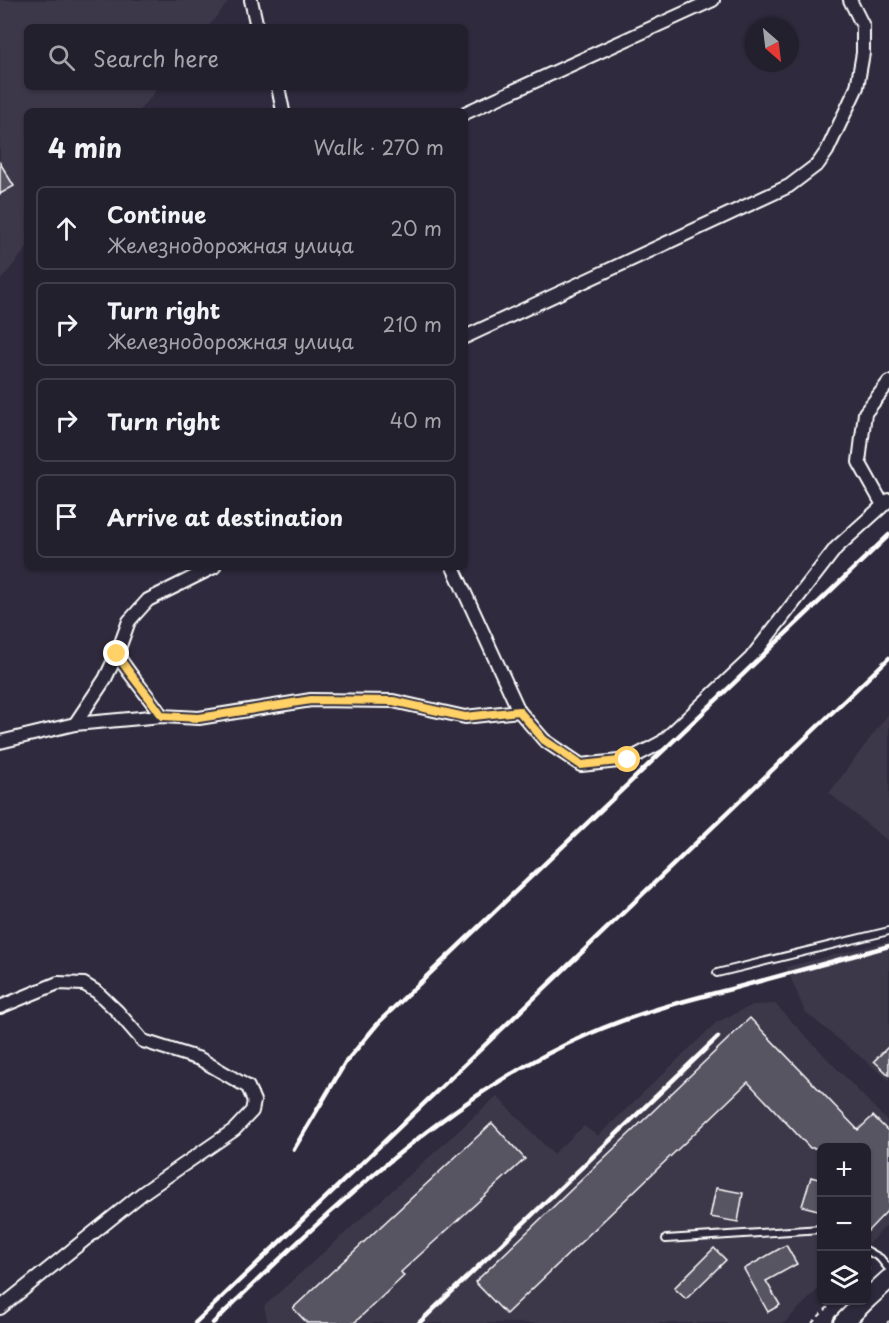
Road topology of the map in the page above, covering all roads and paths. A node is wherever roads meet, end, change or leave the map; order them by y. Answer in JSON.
{"nodes":[{"id":1,"x":251,"y":0,"type":"edge"},
{"id":2,"x":713,"y":0,"type":"edge"},
{"id":3,"x":850,"y":0,"type":"edge"},
{"id":4,"x":256,"y":24,"type":"edge"},
{"id":5,"x":279,"y":90,"type":"edge"},
{"id":6,"x":282,"y":108,"type":"edge"},
{"id":7,"x":468,"y":112,"type":"edge"},
{"id":8,"x":468,"y":336,"type":"edge"},
{"id":9,"x":889,"y":382,"type":"edge"},
{"id":10,"x":886,"y":502,"type":"edge"},
{"id":11,"x":207,"y":570,"type":"edge"},
{"id":12,"x":454,"y":570,"type":"edge"},
{"id":13,"x":117,"y":654,"type":"junction"},
{"id":14,"x":519,"y":711,"type":"junction"},
{"id":15,"x":162,"y":716,"type":"junction"},
{"id":16,"x":75,"y":724,"type":"junction"},
{"id":17,"x":0,"y":742,"type":"edge"},
{"id":18,"x":889,"y":931,"type":"edge"},
{"id":19,"x":717,"y":973,"type":"dead end"},
{"id":20,"x":0,"y":1007,"type":"edge"},
{"id":21,"x":817,"y":1229,"type":"edge"},
{"id":22,"x":666,"y":1239,"type":"dead end"},
{"id":23,"x":869,"y":1251,"type":"edge"},
{"id":24,"x":889,"y":1269,"type":"edge"},
{"id":25,"x":889,"y":1279,"type":"edge"},
{"id":26,"x":871,"y":1295,"type":"edge"},
{"id":27,"x":831,"y":1305,"type":"edge"},
{"id":28,"x":862,"y":1305,"type":"edge"},
{"id":29,"x":0,"y":1308,"type":"edge"},
{"id":30,"x":851,"y":1320,"type":"edge"},
{"id":31,"x":812,"y":1323,"type":"edge"}],
"edges":[{"from":1,"to":4,"type":"street"},
{"from":2,"to":7,"type":"street"},
{"from":3,"to":8,"type":"street"},
{"from":5,"to":6,"type":"street"},
{"from":9,"to":10,"type":"street"},
{"from":10,"to":14,"type":"street"},
{"from":11,"to":13,"type":"street"},
{"from":12,"to":14,"type":"street"},
{"from":13,"to":15,"type":"street"},
{"from":13,"to":16,"type":"street"},
{"from":14,"to":15,"type":"street"},
{"from":15,"to":16,"type":"street"},
{"from":16,"to":17,"type":"street"},
{"from":18,"to":19,"type":"lane"},
{"from":20,"to":29,"type":"street"},
{"from":21,"to":22,"type":"lane"},
{"from":23,"to":24,"type":"lane"},
{"from":25,"to":26,"type":"main road"},
{"from":27,"to":31,"type":"path"},
{"from":28,"to":30,"type":"main road"}]}
